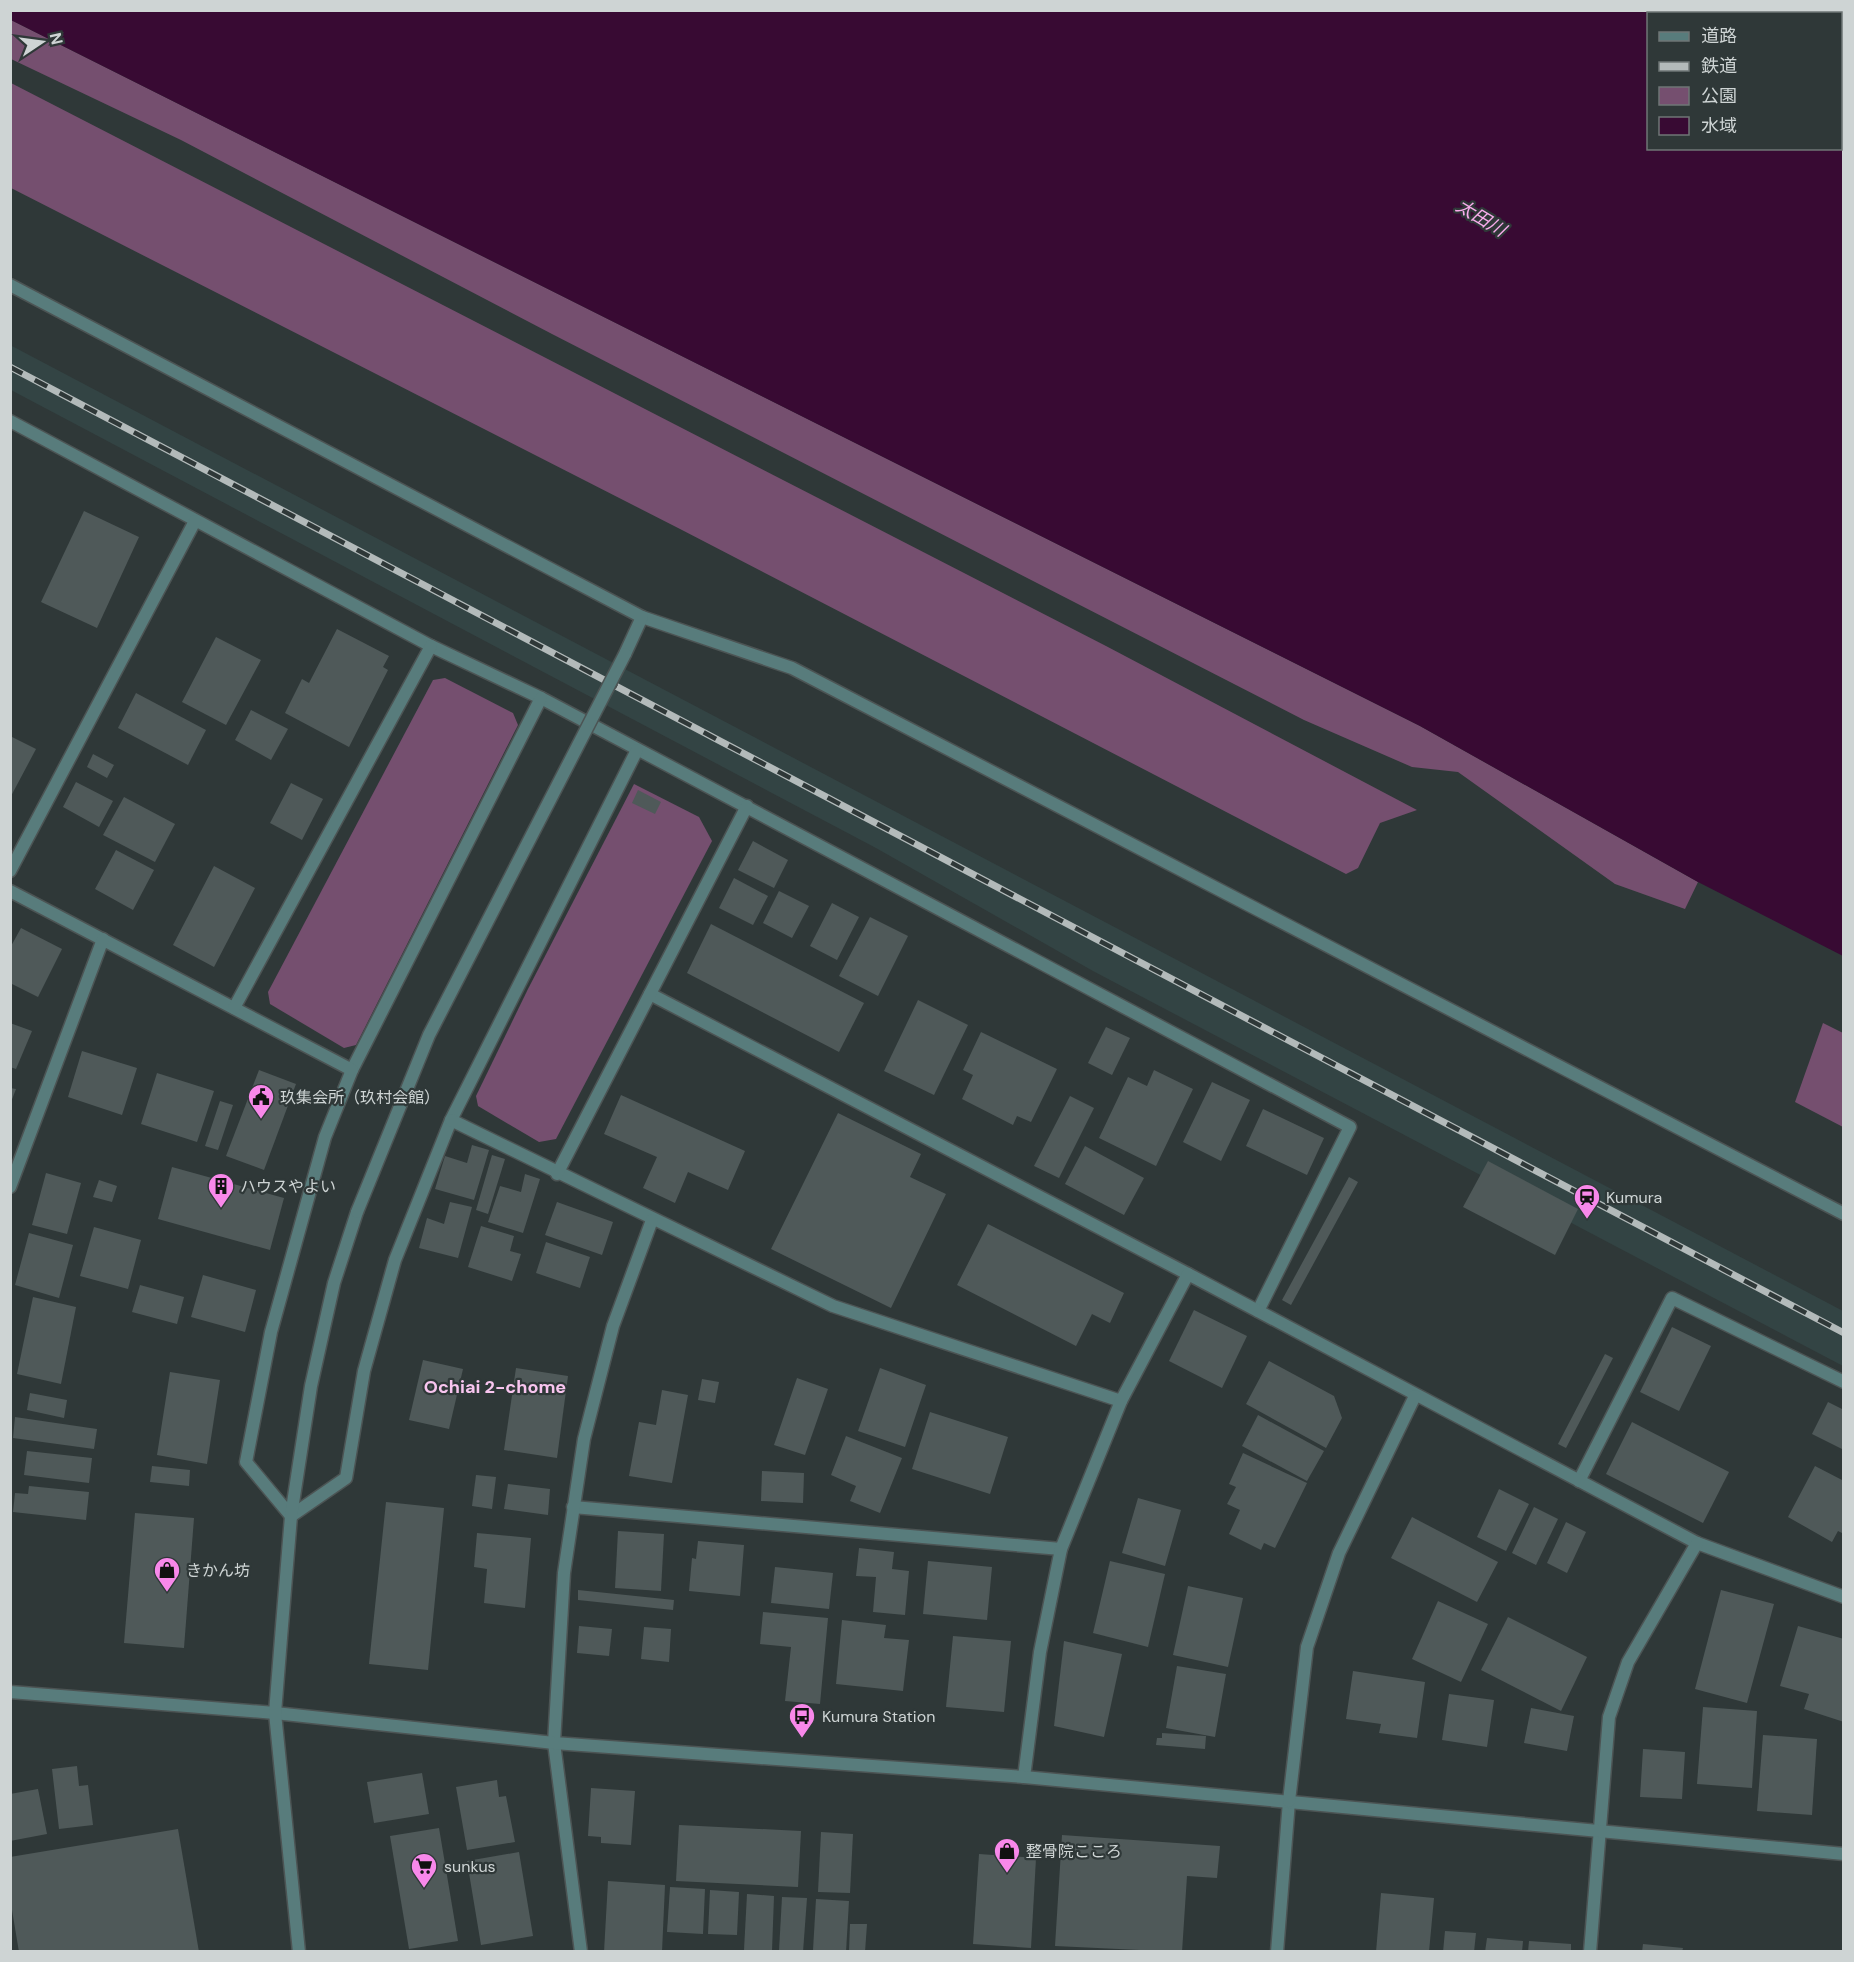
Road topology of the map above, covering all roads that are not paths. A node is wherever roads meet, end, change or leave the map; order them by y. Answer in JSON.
{"nodes":[{"id":1,"x":10,"y":285,"type":"edge"},
{"id":2,"x":10,"y":421,"type":"edge"},
{"id":3,"x":195,"y":521,"type":"junction"},
{"id":4,"x":642,"y":617,"type":"junction"},
{"id":5,"x":431,"y":646,"type":"junction"},
{"id":6,"x":541,"y":698,"type":"junction"},
{"id":7,"x":637,"y":750,"type":"junction"},
{"id":8,"x":747,"y":806,"type":"junction"},
{"id":9,"x":10,"y":871,"type":"edge"},
{"id":10,"x":10,"y":891,"type":"edge"},
{"id":11,"x":103,"y":939,"type":"junction"},
{"id":12,"x":650,"y":994,"type":"junction"},
{"id":13,"x":234,"y":1008,"type":"junction"},
{"id":14,"x":352,"y":1070,"type":"junction"},
{"id":15,"x":451,"y":1120,"type":"junction"},
{"id":16,"x":557,"y":1174,"type":"junction"},
{"id":17,"x":10,"y":1187,"type":"edge"},
{"id":18,"x":1844,"y":1214,"type":"edge"},
{"id":19,"x":652,"y":1220,"type":"junction"},
{"id":20,"x":1188,"y":1274,"type":"junction"},
{"id":21,"x":1258,"y":1311,"type":"junction"},
{"id":22,"x":1844,"y":1382,"type":"edge"},
{"id":23,"x":1415,"y":1396,"type":"junction"},
{"id":24,"x":1121,"y":1401,"type":"junction"},
{"id":25,"x":1579,"y":1481,"type":"junction"},
{"id":26,"x":573,"y":1507,"type":"junction"},
{"id":27,"x":291,"y":1516,"type":"junction"},
{"id":28,"x":1697,"y":1543,"type":"junction"},
{"id":29,"x":1061,"y":1549,"type":"junction"},
{"id":30,"x":1844,"y":1597,"type":"edge"},
{"id":31,"x":10,"y":1692,"type":"edge"},
{"id":32,"x":275,"y":1713,"type":"junction"},
{"id":33,"x":554,"y":1743,"type":"junction"},
{"id":34,"x":1024,"y":1777,"type":"junction"},
{"id":35,"x":1289,"y":1801,"type":"junction"},
{"id":36,"x":1600,"y":1831,"type":"junction"},
{"id":37,"x":1844,"y":1854,"type":"edge"},
{"id":38,"x":299,"y":1952,"type":"edge"},
{"id":39,"x":581,"y":1952,"type":"edge"},
{"id":40,"x":1277,"y":1952,"type":"edge"},
{"id":41,"x":1590,"y":1952,"type":"edge"}],
"edges":[{"from":1,"to":4,"type":"street"},
{"from":2,"to":3,"type":"street"},
{"from":3,"to":5,"type":"street"},
{"from":3,"to":9,"type":"street"},
{"from":4,"to":18,"type":"street"},
{"from":4,"to":27,"type":"street","bridge":true},
{"from":5,"to":6,"type":"street"},
{"from":5,"to":13,"type":"street"},
{"from":6,"to":7,"type":"street"},
{"from":6,"to":14,"type":"street"},
{"from":7,"to":8,"type":"street"},
{"from":7,"to":15,"type":"street"},
{"from":8,"to":12,"type":"street"},
{"from":8,"to":21,"type":"street"},
{"from":10,"to":11,"type":"street"},
{"from":11,"to":13,"type":"street"},
{"from":11,"to":17,"type":"street"},
{"from":12,"to":16,"type":"street"},
{"from":12,"to":20,"type":"street"},
{"from":13,"to":14,"type":"street"},
{"from":14,"to":27,"type":"street"},
{"from":15,"to":16,"type":"street"},
{"from":15,"to":27,"type":"street"},
{"from":16,"to":19,"type":"street"},
{"from":19,"to":24,"type":"street"},
{"from":19,"to":26,"type":"street"},
{"from":20,"to":21,"type":"street"},
{"from":20,"to":24,"type":"street"},
{"from":21,"to":23,"type":"street"},
{"from":22,"to":25,"type":"street"},
{"from":23,"to":25,"type":"street"},
{"from":23,"to":35,"type":"street"},
{"from":24,"to":29,"type":"street"},
{"from":25,"to":28,"type":"street"},
{"from":26,"to":29,"type":"street"},
{"from":26,"to":33,"type":"street"},
{"from":27,"to":32,"type":"street"},
{"from":28,"to":30,"type":"street"},
{"from":28,"to":36,"type":"street"},
{"from":29,"to":34,"type":"street"},
{"from":31,"to":32,"type":"street"},
{"from":32,"to":33,"type":"street"},
{"from":32,"to":38,"type":"street"},
{"from":33,"to":34,"type":"street"},
{"from":33,"to":39,"type":"street"},
{"from":34,"to":35,"type":"street"},
{"from":35,"to":36,"type":"street"},
{"from":35,"to":40,"type":"street"},
{"from":36,"to":37,"type":"street"},
{"from":36,"to":41,"type":"street"}]}
